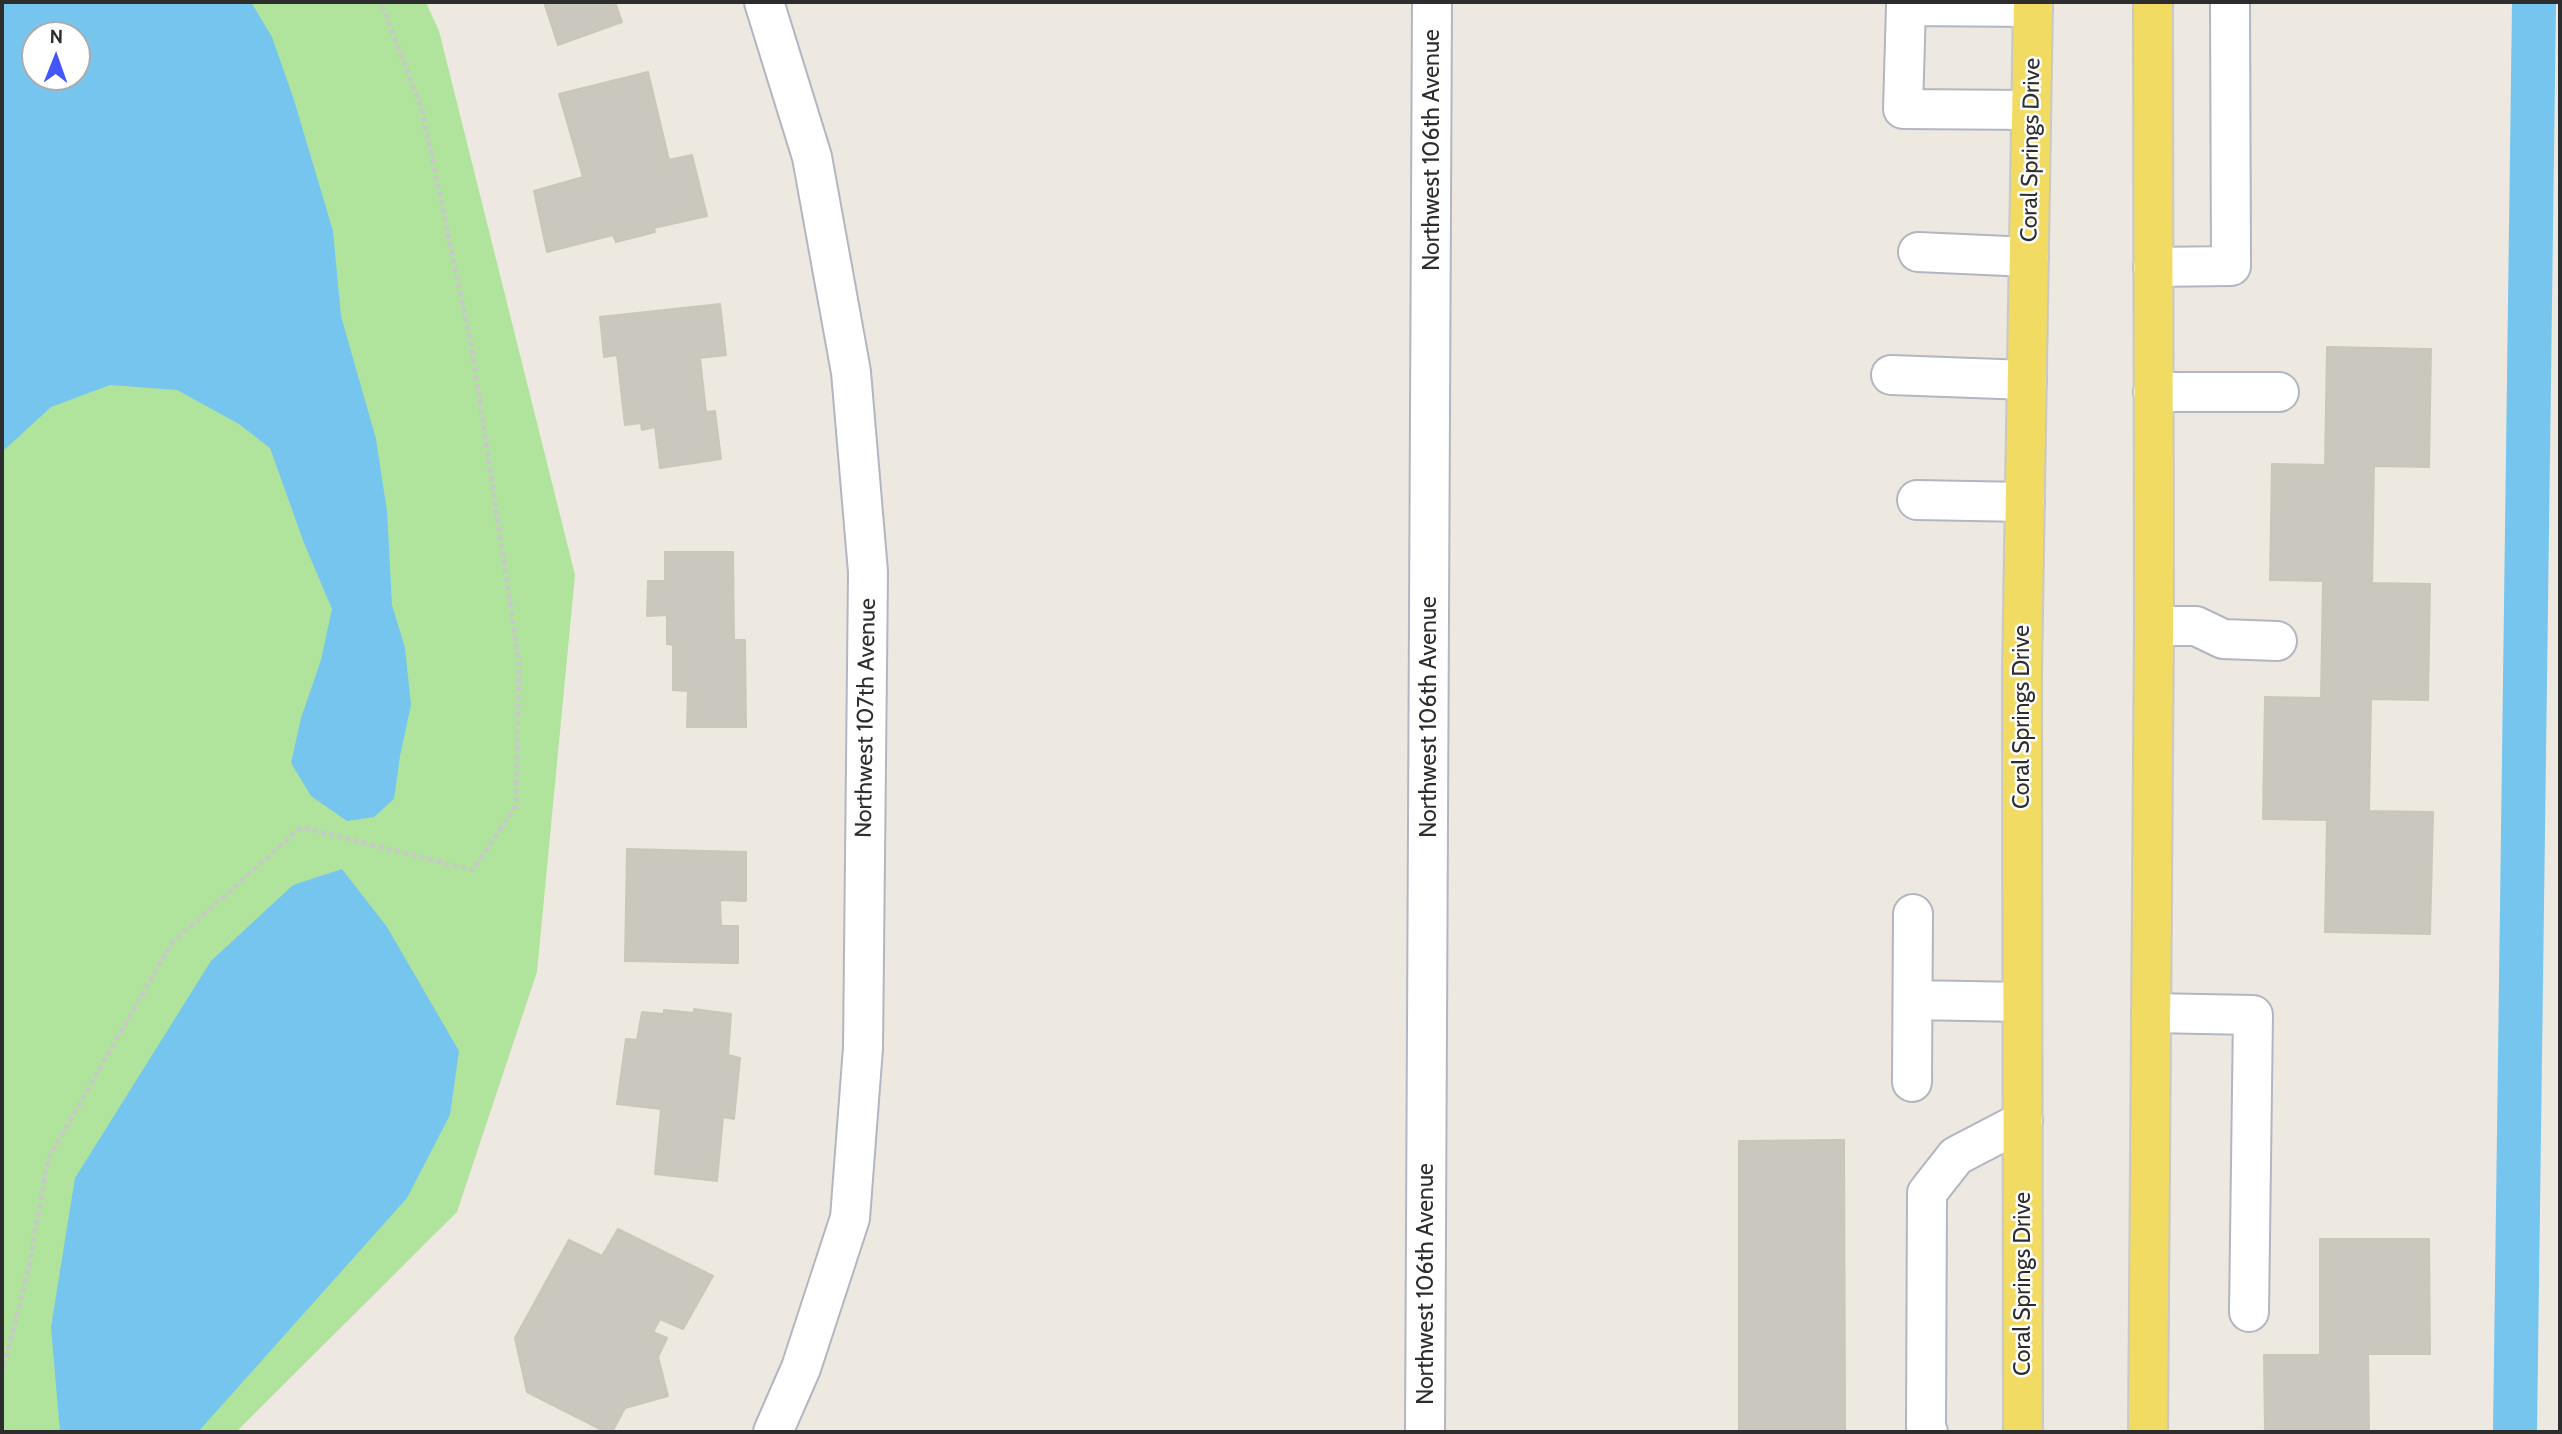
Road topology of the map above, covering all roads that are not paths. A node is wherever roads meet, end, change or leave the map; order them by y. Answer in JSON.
{"nodes":[{"id":1,"x":764,"y":2,"type":"edge"},
{"id":2,"x":1432,"y":2,"type":"edge"},
{"id":3,"x":2153,"y":2,"type":"edge"},
{"id":4,"x":2230,"y":2,"type":"edge"},
{"id":5,"x":2033,"y":4,"type":"edge"},
{"id":6,"x":2031,"y":110,"type":"junction"},
{"id":7,"x":1918,"y":252,"type":"dead end"},
{"id":8,"x":2029,"y":257,"type":"junction"},
{"id":9,"x":2153,"y":267,"type":"junction"},
{"id":10,"x":1891,"y":375,"type":"dead end"},
{"id":11,"x":2027,"y":380,"type":"junction"},
{"id":12,"x":2153,"y":392,"type":"junction"},
{"id":13,"x":2279,"y":392,"type":"dead end"},
{"id":14,"x":1917,"y":500,"type":"dead end"},
{"id":15,"x":2025,"y":502,"type":"junction"},
{"id":16,"x":2154,"y":626,"type":"junction"},
{"id":17,"x":2277,"y":640,"type":"dead end"},
{"id":18,"x":1913,"y":914,"type":"dead end"},
{"id":19,"x":1913,"y":1000,"type":"junction"},
{"id":20,"x":2022,"y":1002,"type":"junction"},
{"id":21,"x":2151,"y":1013,"type":"junction"},
{"id":22,"x":1912,"y":1082,"type":"dead end"},
{"id":23,"x":2022,"y":1121,"type":"junction"},
{"id":24,"x":2249,"y":1312,"type":"dead end"},
{"id":25,"x":773,"y":1432,"type":"edge"},
{"id":26,"x":1425,"y":1432,"type":"edge"},
{"id":27,"x":1928,"y":1432,"type":"edge"},
{"id":28,"x":2023,"y":1432,"type":"edge"},
{"id":29,"x":2148,"y":1432,"type":"edge"}],
"edges":[{"from":1,"to":25,"type":"street","name":"Northwest 107th Avenue"},
{"from":2,"to":26,"type":"street","name":"Northwest 106th Avenue"},
{"from":3,"to":9,"type":"main road"},
{"from":4,"to":9,"type":"street"},
{"from":5,"to":6,"type":"main road","name":"Coral Springs Drive"},
{"from":5,"to":6,"type":"street"},
{"from":6,"to":8,"type":"main road","name":"Coral Springs Drive"},
{"from":7,"to":8,"type":"street"},
{"from":8,"to":11,"type":"main road","name":"Coral Springs Drive"},
{"from":9,"to":12,"type":"main road"},
{"from":10,"to":11,"type":"street"},
{"from":11,"to":15,"type":"main road","name":"Coral Springs Drive"},
{"from":12,"to":13,"type":"street"},
{"from":12,"to":16,"type":"main road"},
{"from":14,"to":15,"type":"street"},
{"from":15,"to":20,"type":"main road","name":"Coral Springs Drive"},
{"from":16,"to":17,"type":"street"},
{"from":16,"to":21,"type":"main road"},
{"from":18,"to":19,"type":"street"},
{"from":19,"to":20,"type":"street"},
{"from":19,"to":22,"type":"street"},
{"from":20,"to":23,"type":"main road","name":"Coral Springs Drive"},
{"from":21,"to":24,"type":"street"},
{"from":21,"to":29,"type":"main road"},
{"from":23,"to":27,"type":"street"},
{"from":23,"to":28,"type":"main road","name":"Coral Springs Drive"}]}
